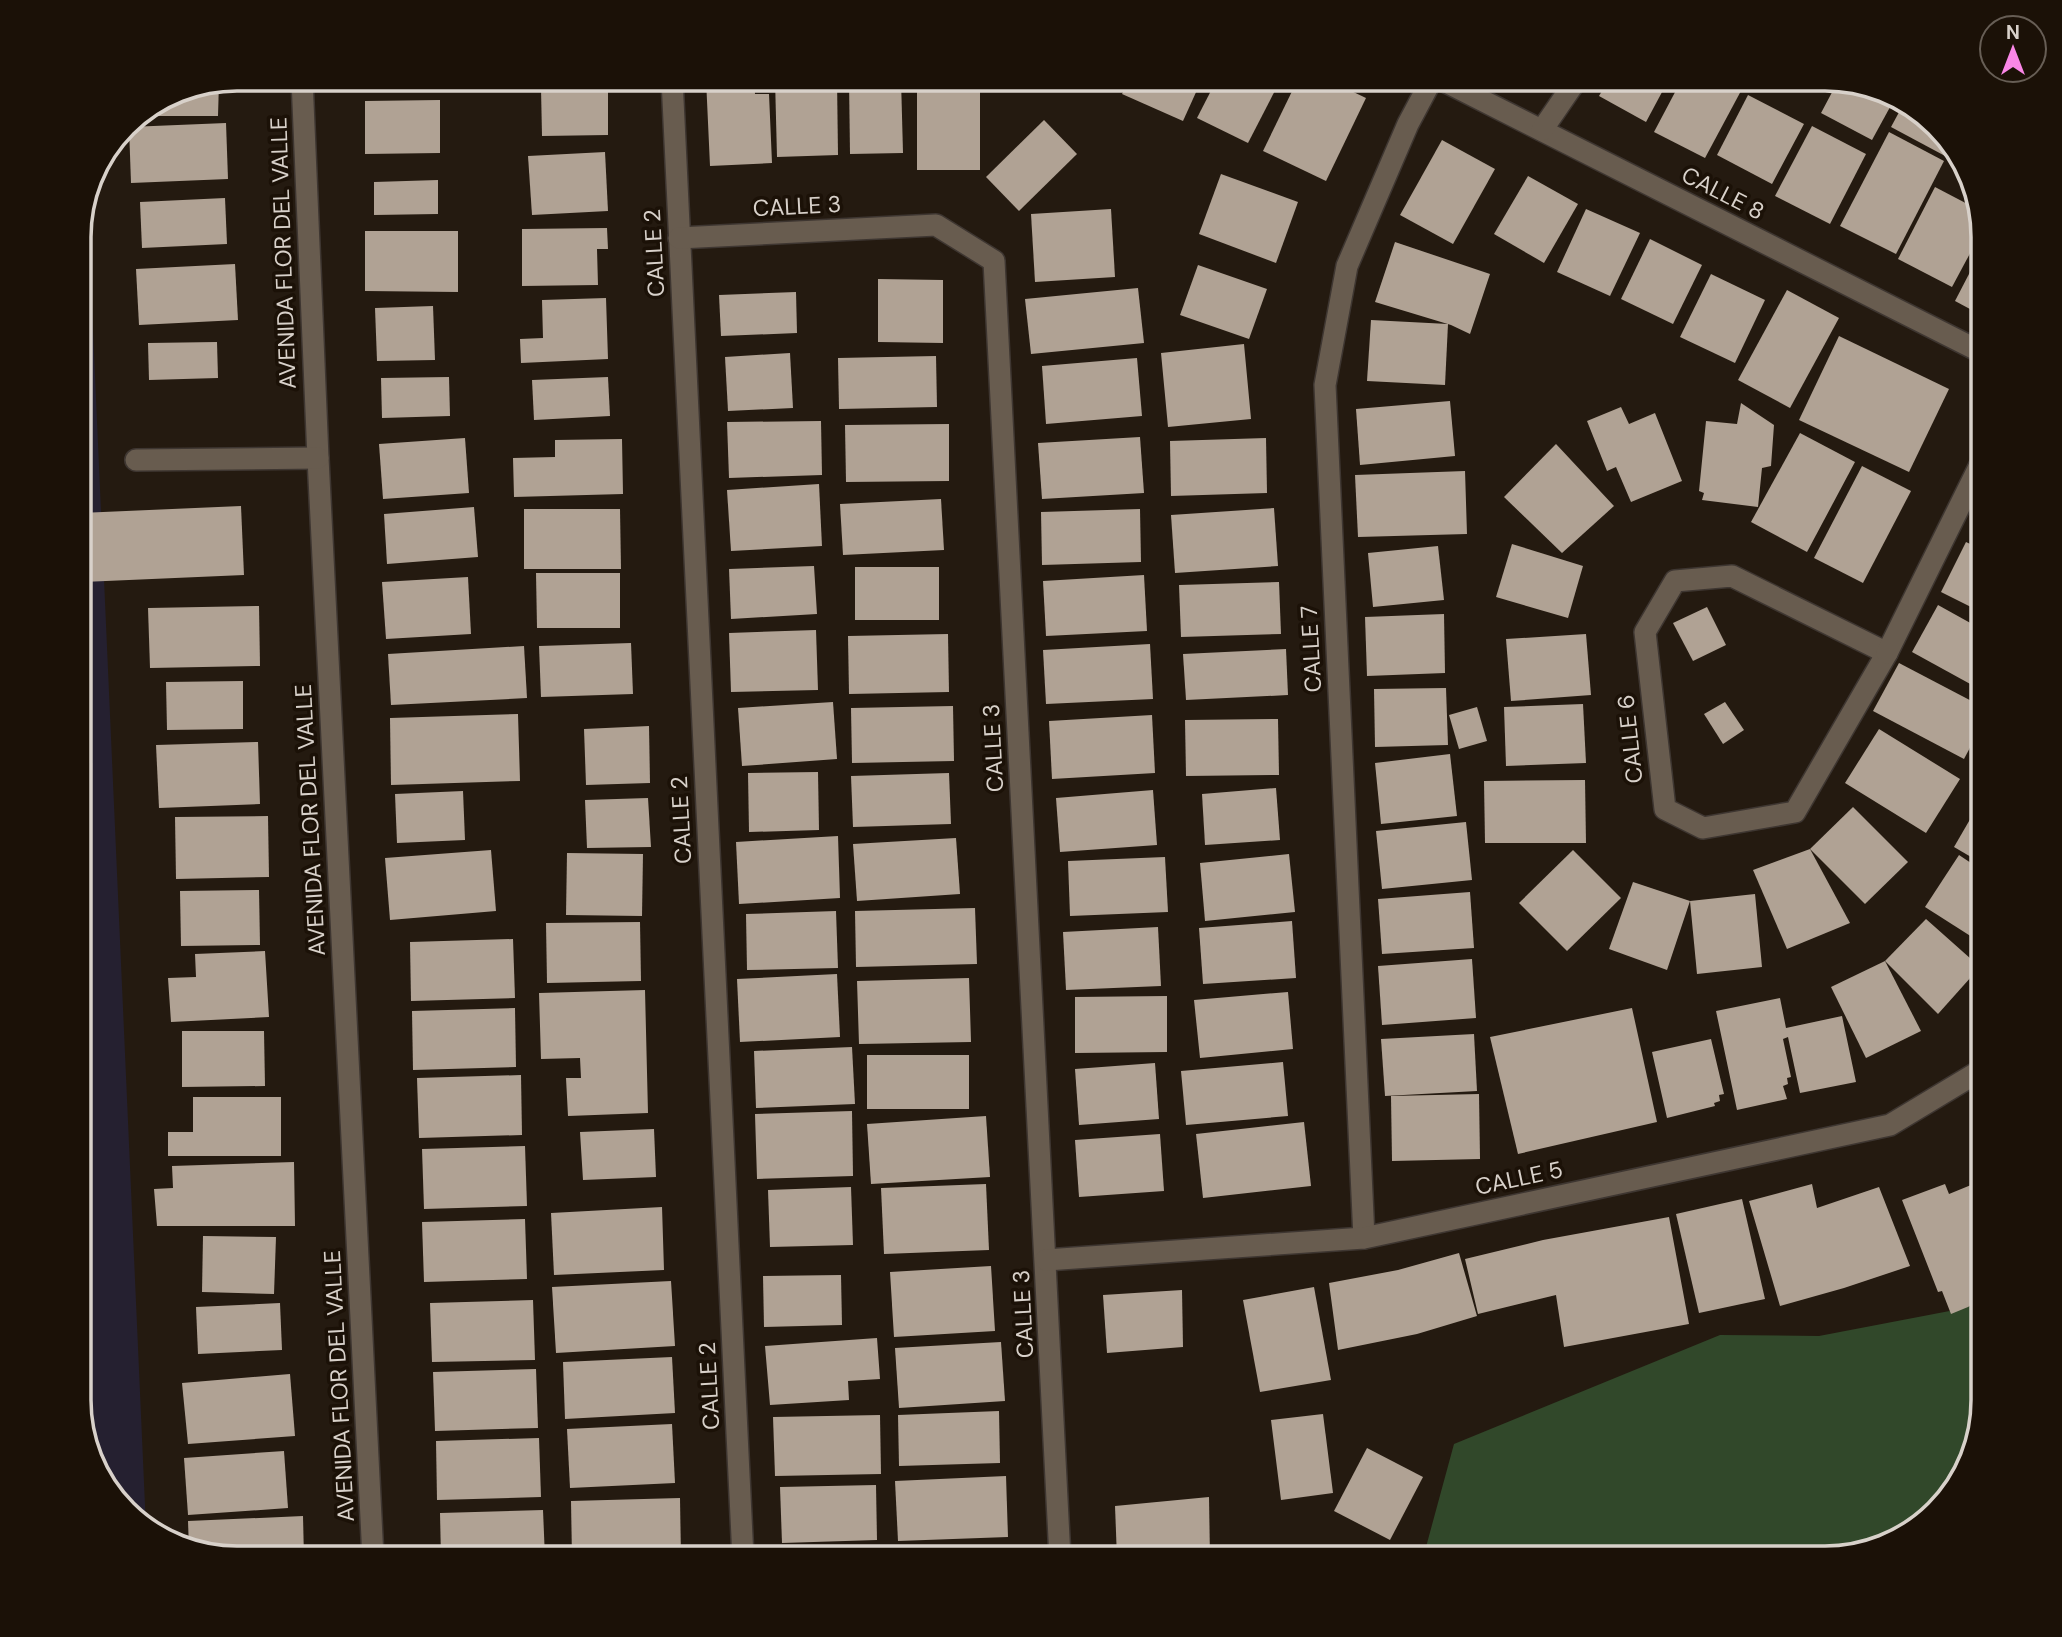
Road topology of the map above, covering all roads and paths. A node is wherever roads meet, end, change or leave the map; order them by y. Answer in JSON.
{"nodes":[{"id":1,"x":303,"y":91,"type":"edge"},
{"id":2,"x":673,"y":91,"type":"edge"},
{"id":3,"x":1426,"y":91,"type":"edge"},
{"id":4,"x":1464,"y":91,"type":"edge"},
{"id":5,"x":1569,"y":91,"type":"edge"},
{"id":6,"x":1542,"y":130,"type":"junction"},
{"id":7,"x":679,"y":238,"type":"junction"},
{"id":8,"x":1971,"y":347,"type":"edge"},
{"id":9,"x":318,"y":458,"type":"junction"},
{"id":10,"x":136,"y":460,"type":"dead end"},
{"id":11,"x":1971,"y":483,"type":"edge"},
{"id":12,"x":1887,"y":653,"type":"junction"},
{"id":13,"x":1971,"y":1076,"type":"edge"},
{"id":14,"x":1364,"y":1238,"type":"junction"},
{"id":15,"x":1046,"y":1260,"type":"junction"},
{"id":16,"x":372,"y":1546,"type":"edge"},
{"id":17,"x":742,"y":1546,"type":"edge"},
{"id":18,"x":1059,"y":1546,"type":"edge"}],
"edges":[{"from":1,"to":9,"type":"street","name":"AVENIDA FLOR DEL VALLE"},
{"from":2,"to":7,"type":"street","name":"CALLE 2"},
{"from":3,"to":14,"type":"street","name":"CALLE 7"},
{"from":4,"to":6,"type":"street","name":"CALLE 8"},
{"from":5,"to":6,"type":"street"},
{"from":6,"to":8,"type":"street","name":"CALLE 8"},
{"from":7,"to":15,"type":"street","name":"CALLE 3"},
{"from":7,"to":17,"type":"street","name":"CALLE 2"},
{"from":9,"to":10,"type":"street"},
{"from":9,"to":16,"type":"street","name":"AVENIDA FLOR DEL VALLE"},
{"from":11,"to":12,"type":"street","name":"CALLE 6"},
{"from":12,"to":12,"type":"street","name":"CALLE 6"},
{"from":13,"to":14,"type":"street","name":"CALLE 5"},
{"from":14,"to":15,"type":"street","name":"CALLE 5"},
{"from":15,"to":18,"type":"street","name":"CALLE 3"}]}
